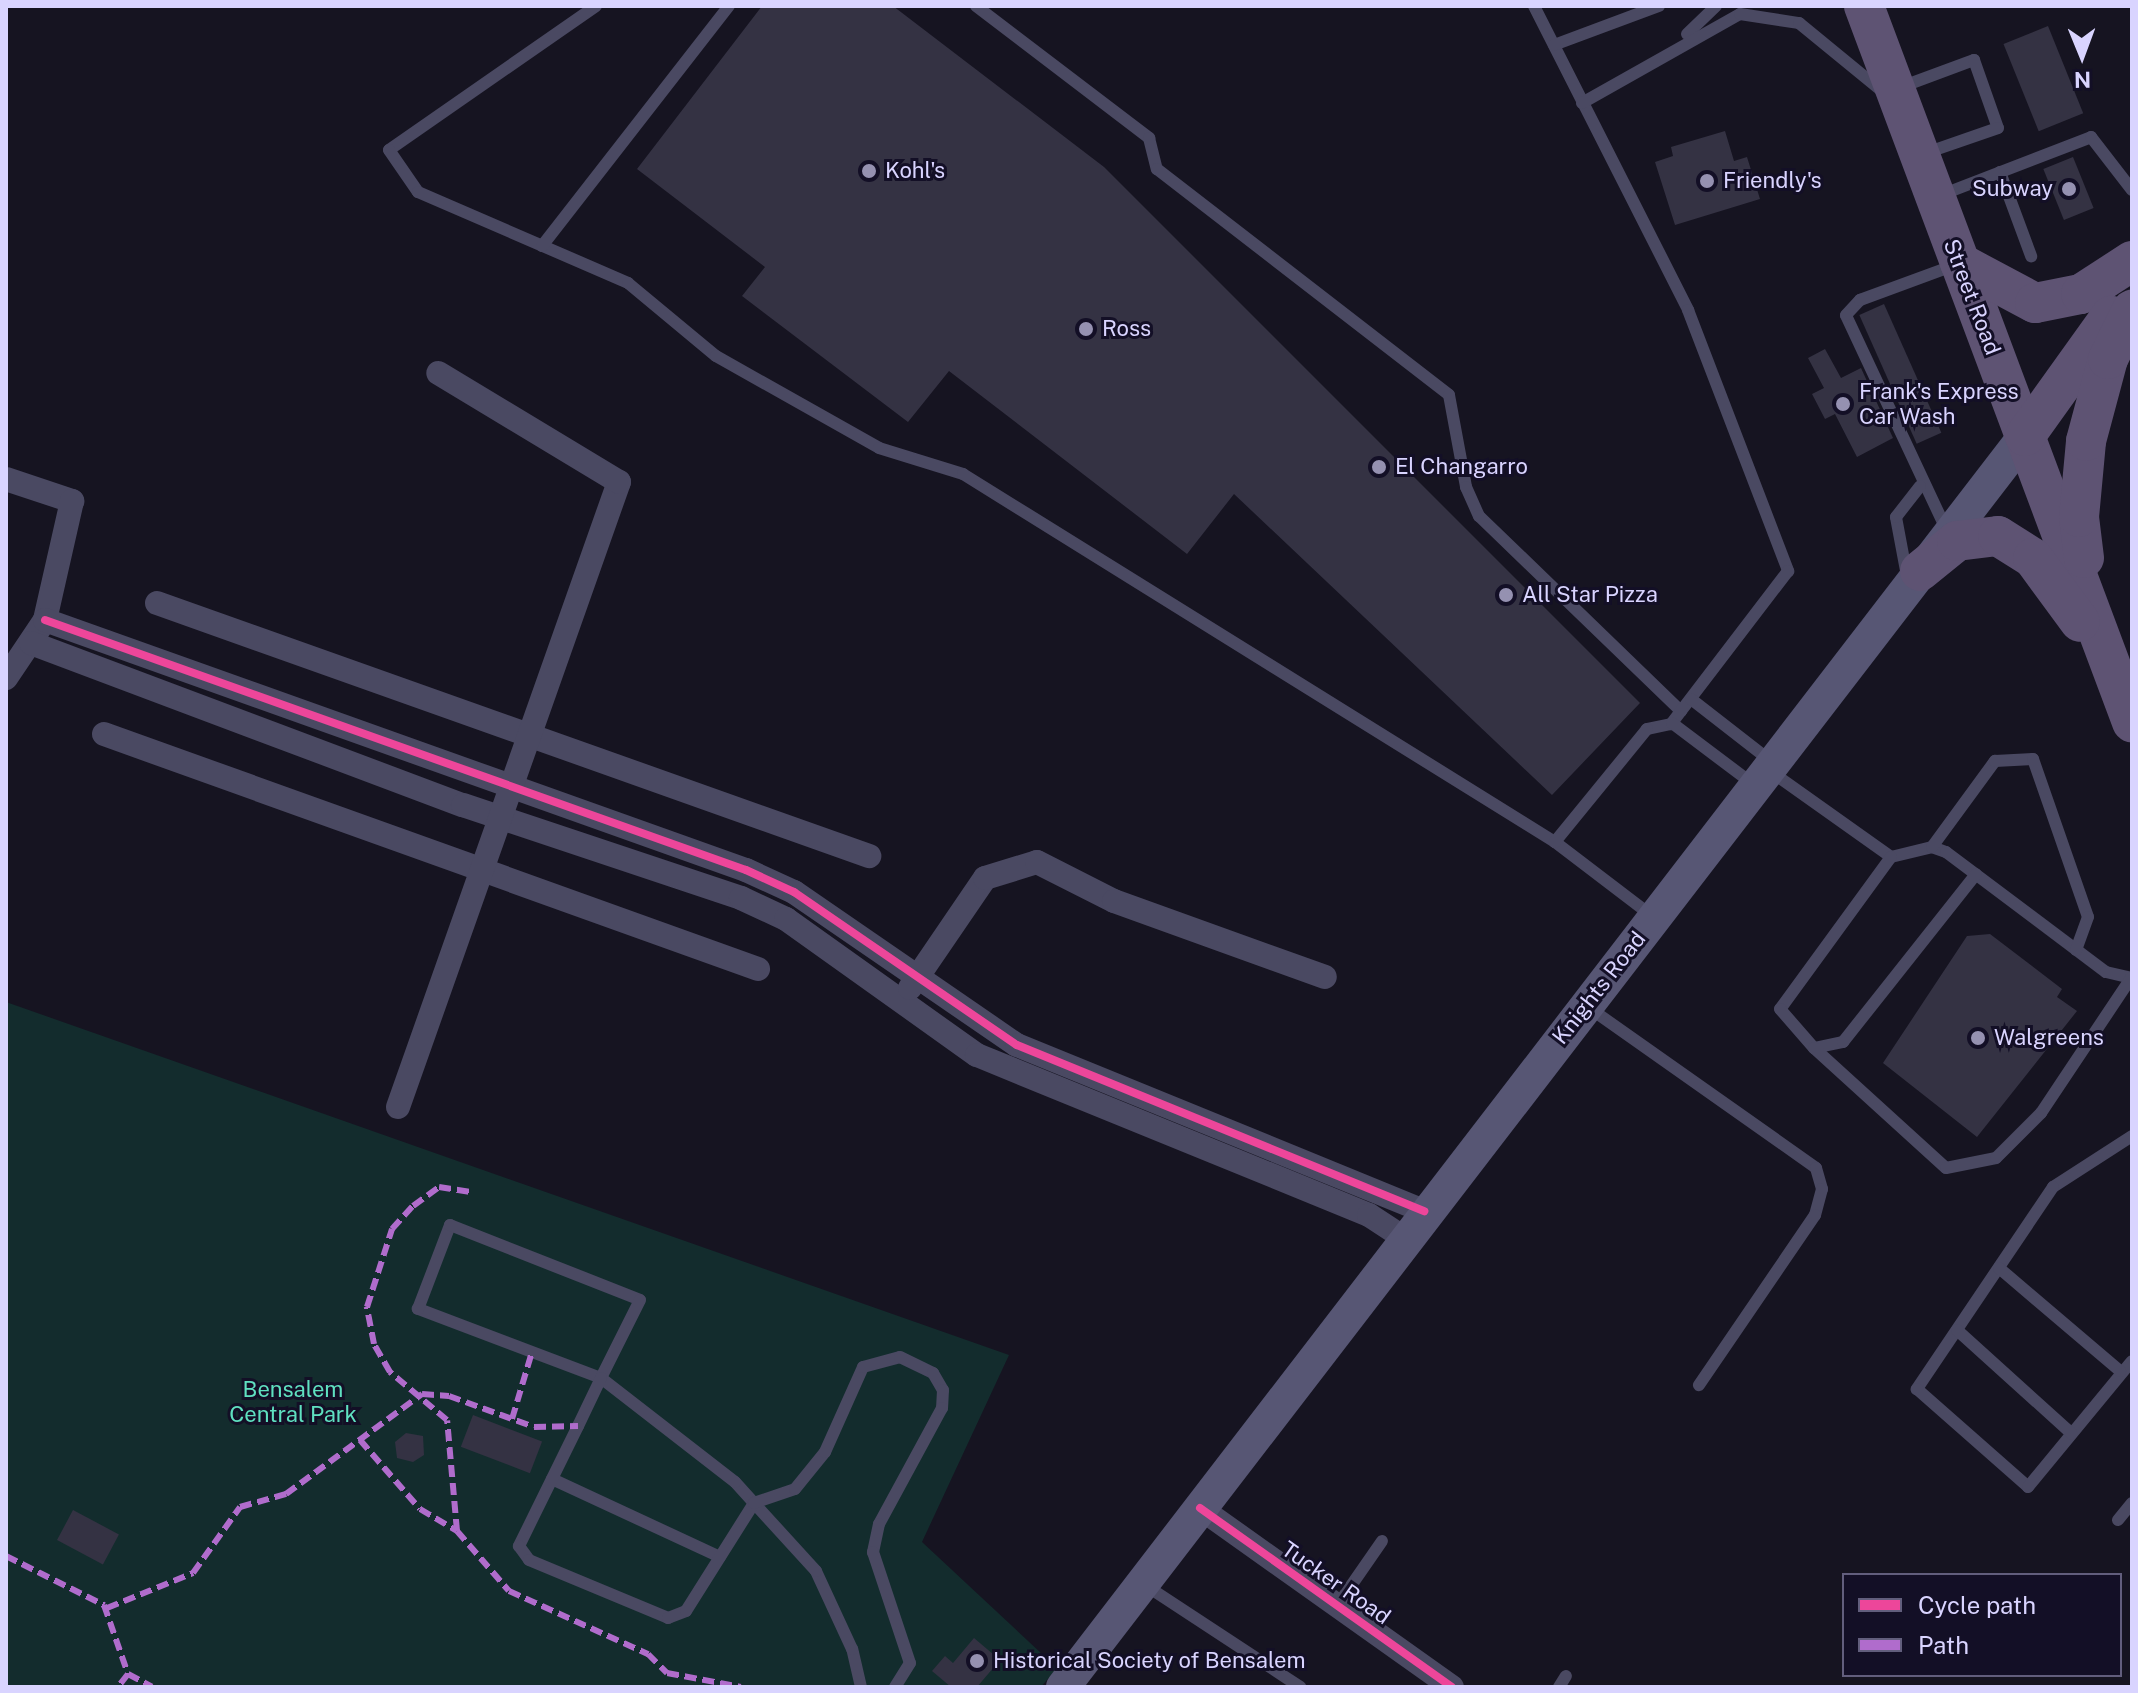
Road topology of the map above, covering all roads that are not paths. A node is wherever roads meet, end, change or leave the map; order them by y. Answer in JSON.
{"nodes":[{"id":1,"x":596,"y":6,"type":"edge"},
{"id":2,"x":729,"y":6,"type":"edge"},
{"id":3,"x":976,"y":6,"type":"edge"},
{"id":4,"x":1534,"y":6,"type":"edge"},
{"id":5,"x":1659,"y":6,"type":"edge"},
{"id":6,"x":1716,"y":6,"type":"edge"},
{"id":7,"x":1864,"y":6,"type":"edge"},
{"id":8,"x":1679,"y":42,"type":"junction"},
{"id":9,"x":1554,"y":45,"type":"junction"},
{"id":10,"x":1899,"y":99,"type":"junction"},
{"id":11,"x":1582,"y":103,"type":"junction"},
{"id":12,"x":1919,"y":155,"type":"junction"},
{"id":13,"x":2000,"y":172,"type":"junction"},
{"id":14,"x":2132,"y":190,"type":"edge"},
{"id":15,"x":1935,"y":198,"type":"junction"},
{"id":16,"x":542,"y":246,"type":"junction"},
{"id":17,"x":2031,"y":256,"type":"dead end"},
{"id":18,"x":2132,"y":261,"type":"edge"},
{"id":19,"x":1960,"y":263,"type":"junction"},
{"id":20,"x":2132,"y":287,"type":"edge"},
{"id":21,"x":2132,"y":310,"type":"edge"},
{"id":22,"x":438,"y":373,"type":"dead end"},
{"id":23,"x":2025,"y":436,"type":"junction"},
{"id":24,"x":6,"y":479,"type":"edge"},
{"id":25,"x":1920,"y":486,"type":"junction"},
{"id":26,"x":1949,"y":533,"type":"junction"},
{"id":27,"x":1915,"y":578,"type":"junction"},
{"id":28,"x":157,"y":603,"type":"dead end"},
{"id":29,"x":45,"y":620,"type":"junction"},
{"id":30,"x":2094,"y":621,"type":"junction"},
{"id":31,"x":31,"y":643,"type":"junction"},
{"id":32,"x":8,"y":666,"type":"edge"},
{"id":33,"x":2118,"y":667,"type":"edge"},
{"id":34,"x":1691,"y":699,"type":"junction"},
{"id":35,"x":1681,"y":711,"type":"junction"},
{"id":36,"x":2132,"y":722,"type":"edge"},
{"id":37,"x":1672,"y":723,"type":"junction"},
{"id":38,"x":527,"y":733,"type":"junction"},
{"id":39,"x":104,"y":734,"type":"dead end"},
{"id":40,"x":1767,"y":774,"type":"junction"},
{"id":41,"x":509,"y":784,"type":"junction"},
{"id":42,"x":499,"y":816,"type":"junction"},
{"id":43,"x":1555,"y":842,"type":"junction"},
{"id":44,"x":1932,"y":847,"type":"junction"},
{"id":45,"x":869,"y":856,"type":"dead end"},
{"id":46,"x":1891,"y":857,"type":"junction"},
{"id":47,"x":477,"y":871,"type":"junction"},
{"id":48,"x":1976,"y":874,"type":"junction"},
{"id":49,"x":1654,"y":918,"type":"junction"},
{"id":50,"x":2076,"y":950,"type":"junction"},
{"id":51,"x":758,"y":969,"type":"dead end"},
{"id":52,"x":918,"y":975,"type":"junction"},
{"id":53,"x":1325,"y":977,"type":"dead end"},
{"id":54,"x":2131,"y":978,"type":"edge"},
{"id":55,"x":903,"y":1001,"type":"junction"},
{"id":56,"x":1585,"y":1005,"type":"junction"},
{"id":57,"x":1814,"y":1048,"type":"junction"},
{"id":58,"x":398,"y":1107,"type":"dead end"},
{"id":59,"x":2132,"y":1136,"type":"edge"},
{"id":60,"x":1424,"y":1211,"type":"junction"},
{"id":61,"x":1404,"y":1238,"type":"junction"},
{"id":62,"x":1999,"y":1268,"type":"junction"},
{"id":63,"x":1957,"y":1330,"type":"junction"},
{"id":64,"x":2132,"y":1361,"type":"edge"},
{"id":65,"x":2120,"y":1371,"type":"junction"},
{"id":66,"x":601,"y":1378,"type":"junction"},
{"id":67,"x":1699,"y":1385,"type":"dead end"},
{"id":68,"x":2071,"y":1433,"type":"junction"},
{"id":69,"x":552,"y":1479,"type":"junction"},
{"id":70,"x":754,"y":1503,"type":"junction"},
{"id":71,"x":2132,"y":1503,"type":"edge"},
{"id":72,"x":1200,"y":1508,"type":"junction"},
{"id":73,"x":2118,"y":1520,"type":"dead end"},
{"id":74,"x":1382,"y":1541,"type":"dead end"},
{"id":75,"x":720,"y":1557,"type":"junction"},
{"id":76,"x":1142,"y":1584,"type":"junction"},
{"id":77,"x":1337,"y":1606,"type":"junction"},
{"id":78,"x":861,"y":1687,"type":"edge"},
{"id":79,"x":895,"y":1687,"type":"edge"},
{"id":80,"x":1063,"y":1687,"type":"edge"},
{"id":81,"x":1300,"y":1687,"type":"edge"},
{"id":82,"x":1452,"y":1687,"type":"edge"}],
"edges":[{"from":1,"to":16,"type":"lane"},
{"from":2,"to":16,"type":"lane"},
{"from":3,"to":35,"type":"lane"},
{"from":4,"to":9,"type":"lane"},
{"from":5,"to":9,"type":"lane"},
{"from":6,"to":8,"type":"lane"},
{"from":7,"to":10,"type":"main road","name":"Street Road"},
{"from":8,"to":10,"type":"lane"},
{"from":8,"to":11,"type":"lane"},
{"from":9,"to":11,"type":"lane"},
{"from":10,"to":12,"type":"main road","name":"Street Road"},
{"from":10,"to":12,"type":"lane"},
{"from":11,"to":34,"type":"lane"},
{"from":12,"to":15,"type":"main road","name":"Street Road"},
{"from":13,"to":14,"type":"lane"},
{"from":13,"to":15,"type":"lane"},
{"from":13,"to":17,"type":"lane"},
{"from":15,"to":19,"type":"main road","name":"Street Road"},
{"from":16,"to":43,"type":"lane"},
{"from":18,"to":19,"type":"main road"},
{"from":19,"to":23,"type":"main road","name":"Street Road"},
{"from":19,"to":25,"type":"lane"},
{"from":20,"to":23,"type":"main road","name":"Knights Road"},
{"from":21,"to":30,"type":"main road"},
{"from":22,"to":38,"type":"street"},
{"from":23,"to":26,"type":"main road","name":"Knights Road"},
{"from":23,"to":30,"type":"main road","name":"Street Road"},
{"from":24,"to":29,"type":"street"},
{"from":25,"to":26,"type":"lane"},
{"from":25,"to":27,"type":"lane"},
{"from":26,"to":27,"type":"main road","name":"Knights Road"},
{"from":27,"to":33,"type":"main road"},
{"from":27,"to":40,"type":"main road","name":"Knights Road"},
{"from":28,"to":38,"type":"street"},
{"from":29,"to":31,"type":"street"},
{"from":29,"to":41,"type":"street"},
{"from":30,"to":33,"type":"main road","name":"Street Road"},
{"from":31,"to":32,"type":"street"},
{"from":31,"to":42,"type":"street"},
{"from":33,"to":36,"type":"main road","name":"Street Road"},
{"from":34,"to":35,"type":"lane"},
{"from":34,"to":40,"type":"lane"},
{"from":35,"to":37,"type":"lane"},
{"from":37,"to":40,"type":"lane"},
{"from":37,"to":43,"type":"lane"},
{"from":38,"to":41,"type":"street"},
{"from":38,"to":45,"type":"street"},
{"from":39,"to":47,"type":"street"},
{"from":40,"to":46,"type":"lane"},
{"from":40,"to":49,"type":"main road","name":"Knights Road"},
{"from":41,"to":42,"type":"street"},
{"from":41,"to":52,"type":"street"},
{"from":42,"to":47,"type":"street"},
{"from":42,"to":55,"type":"street"},
{"from":43,"to":49,"type":"lane"},
{"from":44,"to":46,"type":"lane"},
{"from":44,"to":48,"type":"lane"},
{"from":44,"to":50,"type":"lane"},
{"from":46,"to":57,"type":"lane"},
{"from":47,"to":51,"type":"street"},
{"from":47,"to":58,"type":"street"},
{"from":48,"to":50,"type":"lane"},
{"from":48,"to":57,"type":"lane"},
{"from":49,"to":56,"type":"main road","name":"Knights Road"},
{"from":50,"to":54,"type":"lane"},
{"from":52,"to":53,"type":"street"},
{"from":52,"to":55,"type":"street"},
{"from":52,"to":60,"type":"street"},
{"from":54,"to":57,"type":"lane"},
{"from":55,"to":61,"type":"street"},
{"from":56,"to":60,"type":"main road","name":"Knights Road"},
{"from":56,"to":67,"type":"lane"},
{"from":59,"to":62,"type":"lane"},
{"from":60,"to":61,"type":"main road","name":"Knights Road"},
{"from":61,"to":72,"type":"main road","name":"Knights Road"},
{"from":62,"to":63,"type":"lane"},
{"from":62,"to":65,"type":"lane"},
{"from":63,"to":68,"type":"lane"},
{"from":63,"to":68,"type":"lane"},
{"from":64,"to":65,"type":"lane"},
{"from":65,"to":68,"type":"lane"},
{"from":66,"to":66,"type":"lane"},
{"from":66,"to":69,"type":"lane"},
{"from":66,"to":70,"type":"lane"},
{"from":69,"to":75,"type":"lane"},
{"from":69,"to":75,"type":"lane"},
{"from":70,"to":75,"type":"lane"},
{"from":70,"to":78,"type":"lane"},
{"from":70,"to":79,"type":"lane"},
{"from":71,"to":73,"type":"lane"},
{"from":72,"to":76,"type":"main road","name":"Knights Road"},
{"from":72,"to":77,"type":"street","name":"Tucker Road"},
{"from":74,"to":77,"type":"lane"},
{"from":76,"to":80,"type":"main road","name":"Knights Road"},
{"from":76,"to":81,"type":"lane"},
{"from":77,"to":82,"type":"street","name":"Tucker Road"}]}
